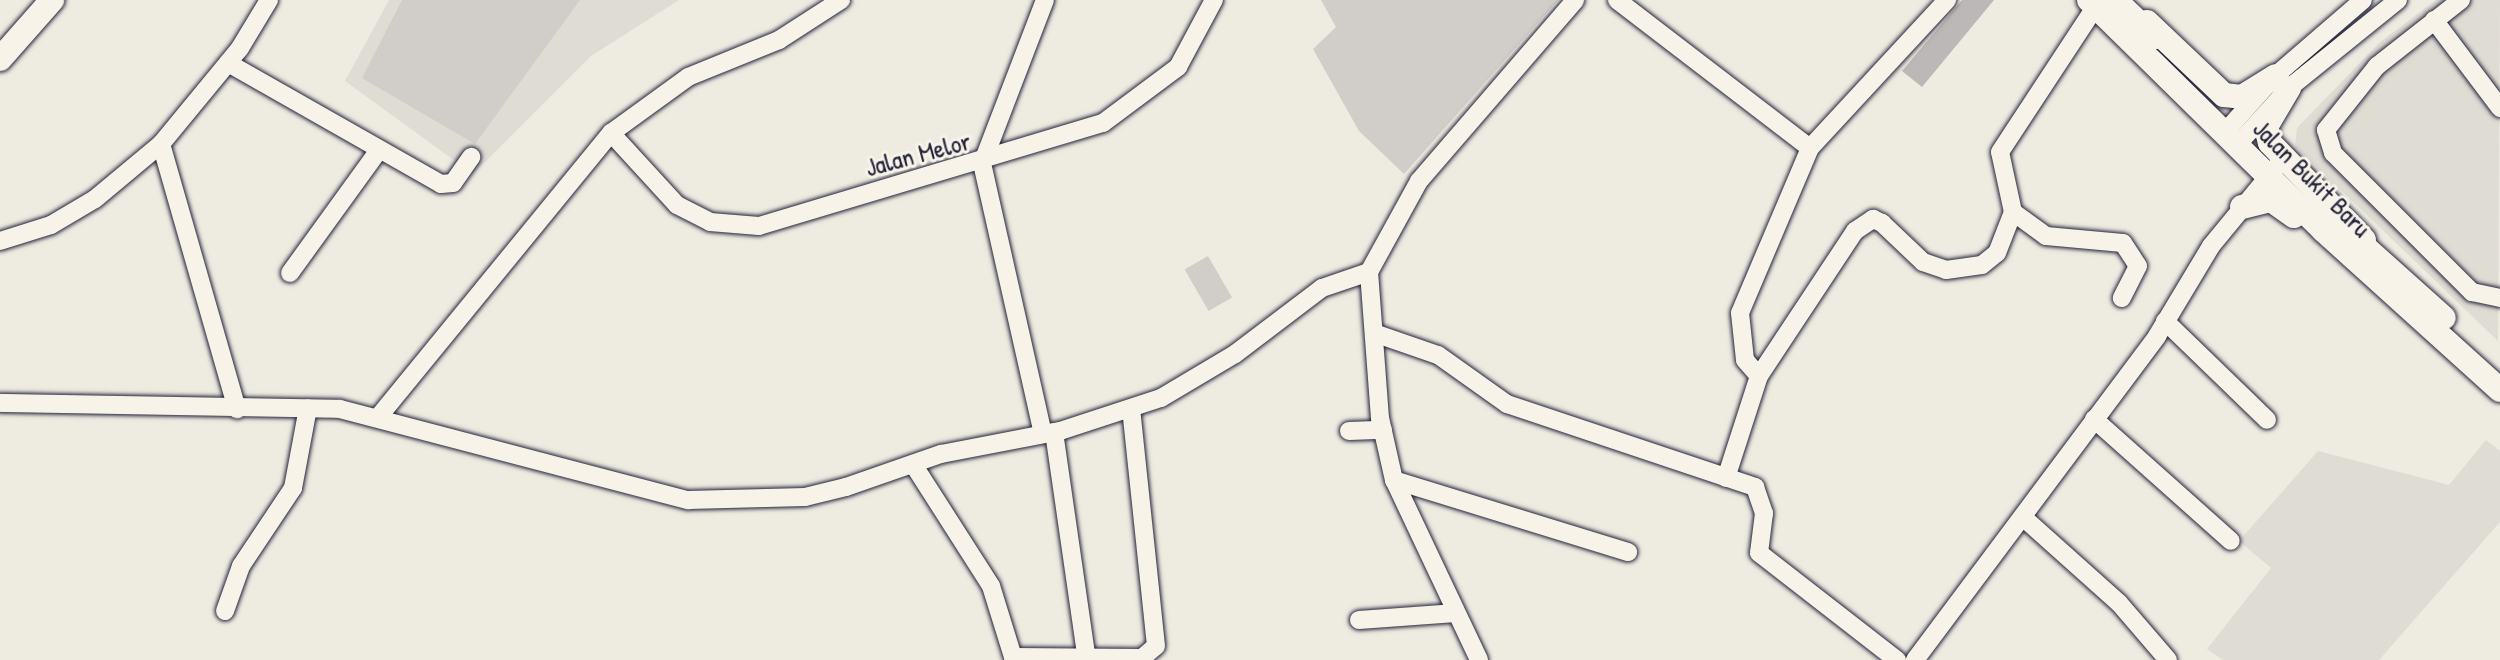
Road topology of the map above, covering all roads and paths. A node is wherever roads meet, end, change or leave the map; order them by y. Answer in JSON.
{"nodes":[{"id":1,"x":52,"y":0,"type":"edge"},
{"id":2,"x":269,"y":0,"type":"edge"},
{"id":3,"x":841,"y":0,"type":"edge"},
{"id":4,"x":1045,"y":0,"type":"edge"},
{"id":5,"x":1214,"y":0,"type":"edge"},
{"id":6,"x":1575,"y":0,"type":"edge"},
{"id":7,"x":1617,"y":0,"type":"edge"},
{"id":8,"x":1947,"y":0,"type":"edge"},
{"id":9,"x":2363,"y":0,"type":"edge"},
{"id":10,"x":2398,"y":0,"type":"edge"},
{"id":11,"x":2461,"y":0,"type":"edge"},
{"id":12,"x":2105,"y":2,"type":"edge"},
{"id":13,"x":2434,"y":20,"type":"junction"},
{"id":14,"x":0,"y":59,"type":"edge"},
{"id":15,"x":228,"y":63,"type":"junction"},
{"id":16,"x":2282,"y":82,"type":"junction"},
{"id":17,"x":2500,"y":108,"type":"edge"},
{"id":18,"x":2237,"y":132,"type":"junction"},
{"id":19,"x":611,"y":133,"type":"junction"},
{"id":20,"x":1816,"y":143,"type":"junction"},
{"id":21,"x":161,"y":144,"type":"junction"},
{"id":22,"x":379,"y":150,"type":"junction"},
{"id":23,"x":471,"y":157,"type":"dead end"},
{"id":24,"x":982,"y":164,"type":"junction"},
{"id":25,"x":2274,"y":170,"type":"junction"},
{"id":26,"x":2242,"y":207,"type":"junction"},
{"id":27,"x":2013,"y":212,"type":"junction"},
{"id":28,"x":0,"y":241,"type":"edge"},
{"id":29,"x":1369,"y":272,"type":"junction"},
{"id":30,"x":290,"y":273,"type":"dead end"},
{"id":31,"x":2399,"y":277,"type":"junction"},
{"id":32,"x":2122,"y":298,"type":"dead end"},
{"id":33,"x":2500,"y":298,"type":"edge"},
{"id":34,"x":2410,"y":310,"type":"junction"},
{"id":35,"x":2165,"y":321,"type":"junction"},
{"id":36,"x":1374,"y":333,"type":"junction"},
{"id":37,"x":2500,"y":371,"type":"edge"},
{"id":38,"x":1759,"y":376,"type":"junction"},
{"id":39,"x":2500,"y":390,"type":"edge"},
{"id":40,"x":0,"y":403,"type":"edge"},
{"id":41,"x":308,"y":408,"type":"junction"},
{"id":42,"x":237,"y":409,"type":"junction"},
{"id":43,"x":1131,"y":410,"type":"junction"},
{"id":44,"x":380,"y":415,"type":"junction"},
{"id":45,"x":2094,"y":419,"type":"junction"},
{"id":46,"x":2267,"y":420,"type":"dead end"},
{"id":47,"x":1383,"y":430,"type":"junction"},
{"id":48,"x":1349,"y":431,"type":"dead end"},
{"id":49,"x":1048,"y":433,"type":"junction"},
{"id":50,"x":913,"y":464,"type":"junction"},
{"id":51,"x":1726,"y":478,"type":"junction"},
{"id":52,"x":1394,"y":480,"type":"junction"},
{"id":53,"x":2025,"y":519,"type":"junction"},
{"id":54,"x":2231,"y":541,"type":"dead end"},
{"id":55,"x":1628,"y":552,"type":"dead end"},
{"id":56,"x":225,"y":611,"type":"dead end"},
{"id":57,"x":1456,"y":613,"type":"junction"},
{"id":58,"x":1359,"y":620,"type":"dead end"},
{"id":59,"x":1087,"y":659,"type":"edge"},
{"id":60,"x":1477,"y":659,"type":"edge"},
{"id":61,"x":1897,"y":660,"type":"edge"},
{"id":62,"x":1915,"y":660,"type":"edge"},
{"id":63,"x":2168,"y":660,"type":"edge"}],
"edges":[{"from":1,"to":14,"type":"main road"},
{"from":2,"to":15,"type":"street"},
{"from":3,"to":19,"type":"street"},
{"from":4,"to":24,"type":"street"},
{"from":5,"to":24,"type":"street","name":"Jalan Melor"},
{"from":6,"to":29,"type":"street"},
{"from":7,"to":20,"type":"street"},
{"from":8,"to":20,"type":"street"},
{"from":9,"to":16,"type":"street"},
{"from":10,"to":16,"type":"street"},
{"from":11,"to":13,"type":"street"},
{"from":12,"to":16,"type":"main road"},
{"from":12,"to":18,"type":"main road","name":"Jalan Bukit Baru"},
{"from":12,"to":27,"type":"street"},
{"from":13,"to":17,"type":"street"},
{"from":13,"to":33,"type":"street"},
{"from":15,"to":21,"type":"street"},
{"from":15,"to":22,"type":"street"},
{"from":16,"to":18,"type":"street"},
{"from":16,"to":31,"type":"main road"},
{"from":18,"to":25,"type":"main road","name":"Jalan Bukit Baru"},
{"from":19,"to":24,"type":"street","name":"Jalan Melor"},
{"from":19,"to":44,"type":"street"},
{"from":20,"to":38,"type":"street"},
{"from":21,"to":28,"type":"street"},
{"from":21,"to":42,"type":"street"},
{"from":22,"to":23,"type":"street"},
{"from":22,"to":30,"type":"street"},
{"from":24,"to":49,"type":"street"},
{"from":25,"to":26,"type":"street"},
{"from":25,"to":31,"type":"main road","name":"Jalan Bukit Baru"},
{"from":25,"to":34,"type":"main road","name":"Jalan Bukit Baru"},
{"from":26,"to":34,"type":"main road"},
{"from":26,"to":35,"type":"street"},
{"from":27,"to":32,"type":"street"},
{"from":27,"to":38,"type":"street"},
{"from":29,"to":36,"type":"street"},
{"from":29,"to":43,"type":"street"},
{"from":31,"to":37,"type":"main road","name":"Jalan Bukit Baru"},
{"from":34,"to":39,"type":"main road","name":"Jalan Bukit Baru"},
{"from":35,"to":45,"type":"street"},
{"from":35,"to":46,"type":"street"},
{"from":36,"to":47,"type":"street"},
{"from":36,"to":51,"type":"street"},
{"from":38,"to":51,"type":"street"},
{"from":40,"to":42,"type":"street"},
{"from":41,"to":42,"type":"street"},
{"from":41,"to":44,"type":"street"},
{"from":41,"to":56,"type":"street"},
{"from":43,"to":49,"type":"street"},
{"from":43,"to":59,"type":"street"},
{"from":44,"to":50,"type":"street"},
{"from":45,"to":53,"type":"street"},
{"from":45,"to":54,"type":"street"},
{"from":47,"to":48,"type":"street"},
{"from":47,"to":52,"type":"street"},
{"from":49,"to":50,"type":"street"},
{"from":49,"to":59,"type":"street"},
{"from":50,"to":59,"type":"street"},
{"from":51,"to":61,"type":"street"},
{"from":52,"to":55,"type":"street"},
{"from":52,"to":57,"type":"street"},
{"from":53,"to":62,"type":"street"},
{"from":53,"to":63,"type":"street"},
{"from":57,"to":58,"type":"street"},
{"from":57,"to":60,"type":"street"}]}
